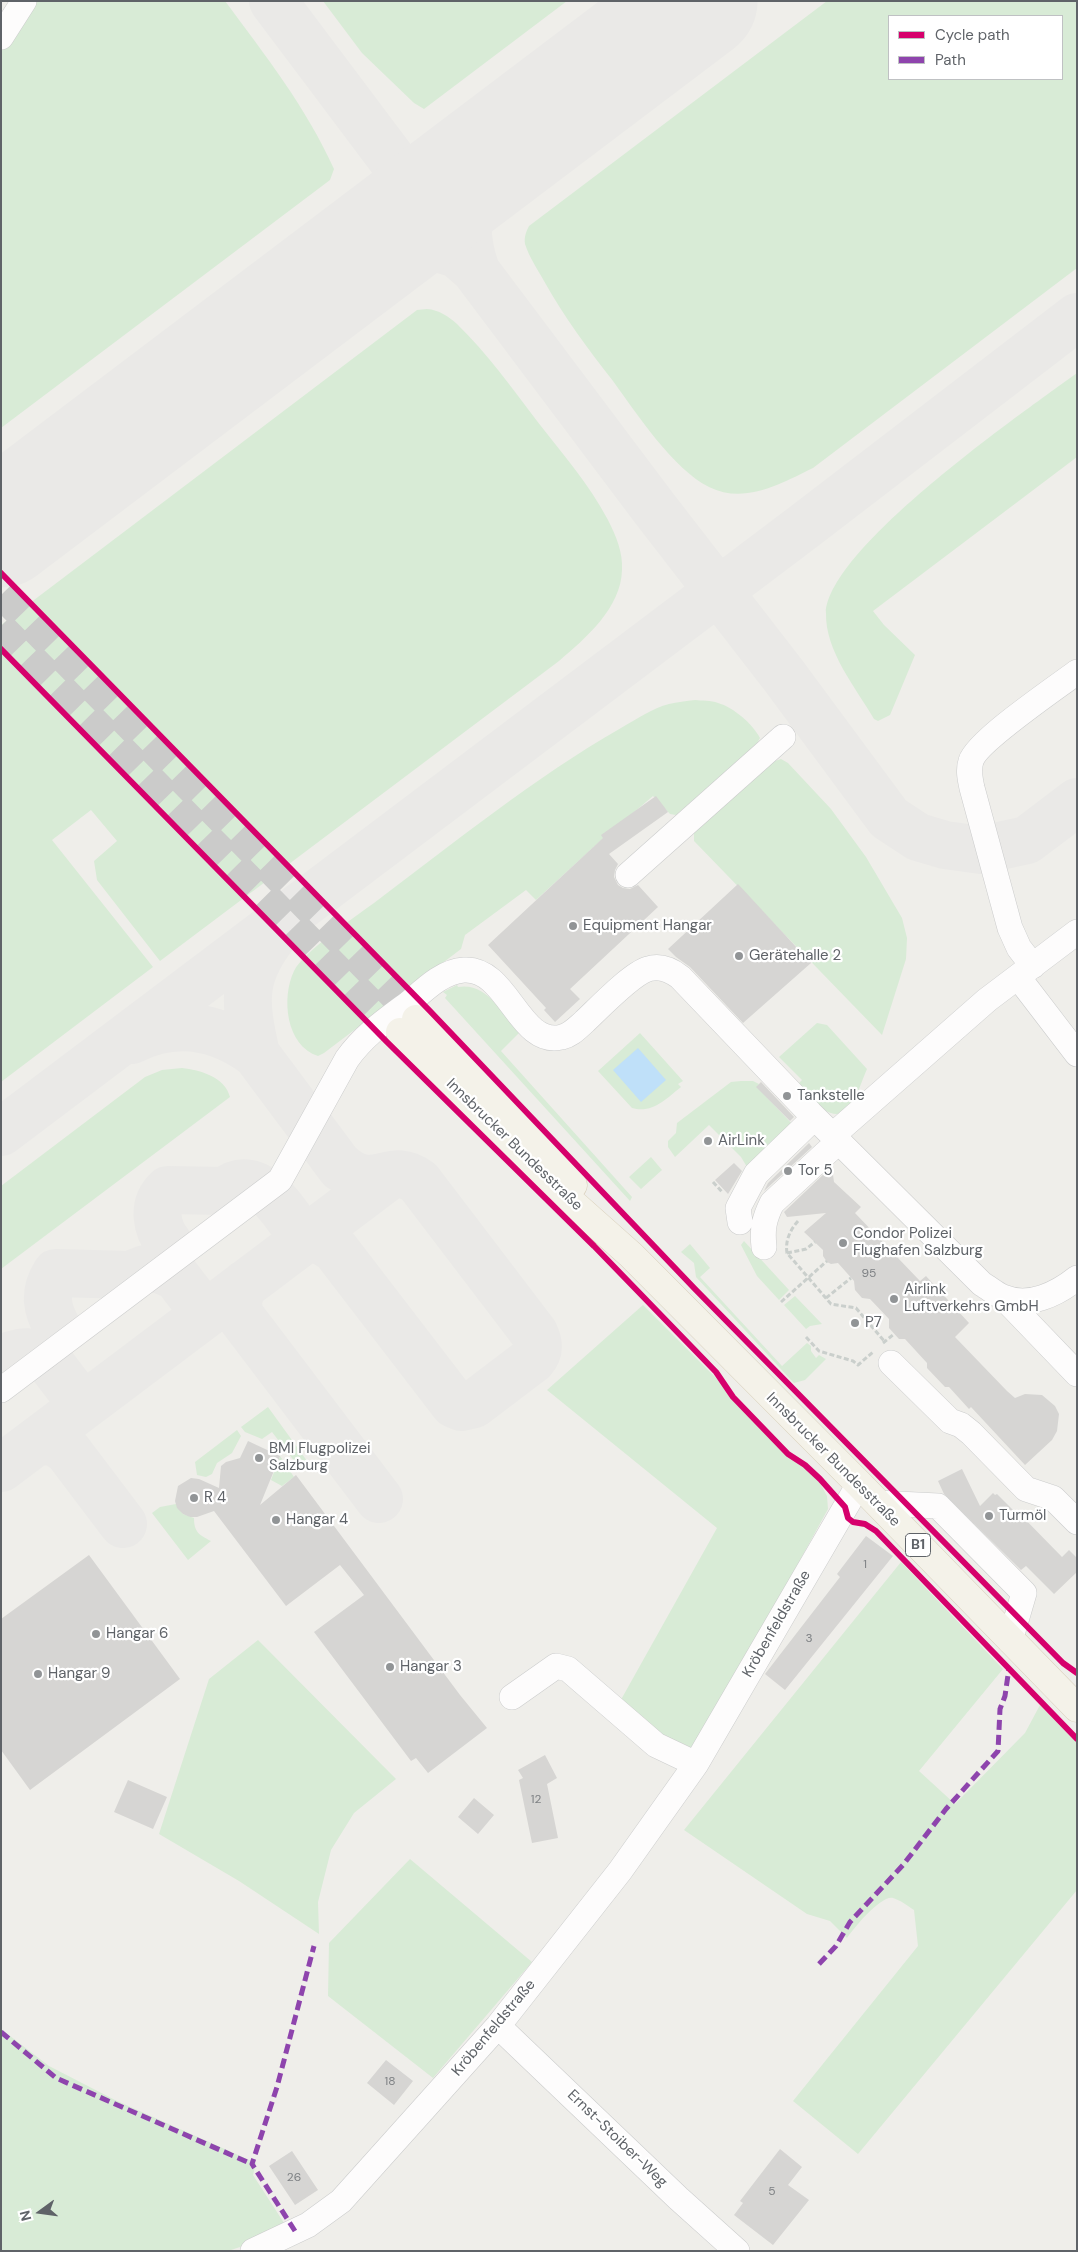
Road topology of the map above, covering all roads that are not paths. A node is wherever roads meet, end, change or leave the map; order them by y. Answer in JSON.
{"nodes":[{"id":1,"x":24,"y":1,"type":"edge"},
{"id":2,"x":1,"y":37,"type":"edge"},
{"id":3,"x":1077,"y":672,"type":"edge"},
{"id":4,"x":783,"y":736,"type":"dead end"},
{"id":5,"x":628,"y":875,"type":"dead end"},
{"id":6,"x":1077,"y":932,"type":"edge"},
{"id":7,"x":1025,"y":971,"type":"junction"},
{"id":8,"x":408,"y":1025,"type":"tunnel mouth"},
{"id":9,"x":1077,"y":1054,"type":"edge"},
{"id":10,"x":814,"y":1118,"type":"junction"},
{"id":11,"x":835,"y":1138,"type":"junction"},
{"id":12,"x":740,"y":1222,"type":"dead end"},
{"id":13,"x":764,"y":1247,"type":"dead end"},
{"id":14,"x":1077,"y":1278,"type":"edge"},
{"id":15,"x":1003,"y":1298,"type":"junction"},
{"id":16,"x":888,"y":1353,"type":"road end"},
{"id":17,"x":1077,"y":1374,"type":"edge"},
{"id":18,"x":1,"y":1390,"type":"edge"},
{"id":19,"x":868,"y":1494,"type":"junction"},
{"id":20,"x":1077,"y":1522,"type":"edge"},
{"id":21,"x":1010,"y":1641,"type":"junction"},
{"id":22,"x":512,"y":1697,"type":"dead end"},
{"id":23,"x":1074,"y":1703,"type":"edge"},
{"id":24,"x":696,"y":1764,"type":"junction"},
{"id":25,"x":498,"y":2026,"type":"junction"},
{"id":26,"x":253,"y":2251,"type":"edge"},
{"id":27,"x":737,"y":2251,"type":"edge"}],
"edges":[{"from":1,"to":2,"type":"street"},
{"from":3,"to":7,"type":"street"},
{"from":4,"to":5,"type":"street"},
{"from":6,"to":7,"type":"street"},
{"from":7,"to":9,"type":"street"},
{"from":7,"to":11,"type":"street"},
{"from":8,"to":19,"type":"main road","name":"Innsbrucker Bundesstraße","number":"B1"},
{"from":10,"to":11,"type":"street"},
{"from":10,"to":12,"type":"street"},
{"from":10,"to":18,"type":"street"},
{"from":11,"to":13,"type":"street"},
{"from":11,"to":15,"type":"street"},
{"from":14,"to":15,"type":"street"},
{"from":15,"to":17,"type":"street"},
{"from":16,"to":20,"type":"street"},
{"from":19,"to":21,"type":"main road","name":"Innsbrucker Bundesstraße","number":"B1"},
{"from":19,"to":21,"type":"street"},
{"from":19,"to":24,"type":"street","name":"Kröbenfeldstraße"},
{"from":21,"to":23,"type":"main road","name":"Innsbrucker Bundesstraße","number":"B1"},
{"from":22,"to":24,"type":"street"},
{"from":24,"to":25,"type":"street","name":"Kröbenfeldstraße"},
{"from":25,"to":26,"type":"street","name":"Kröbenfeldstraße"},
{"from":25,"to":27,"type":"street","name":"Ernst-Stoiber-Weg"}]}
